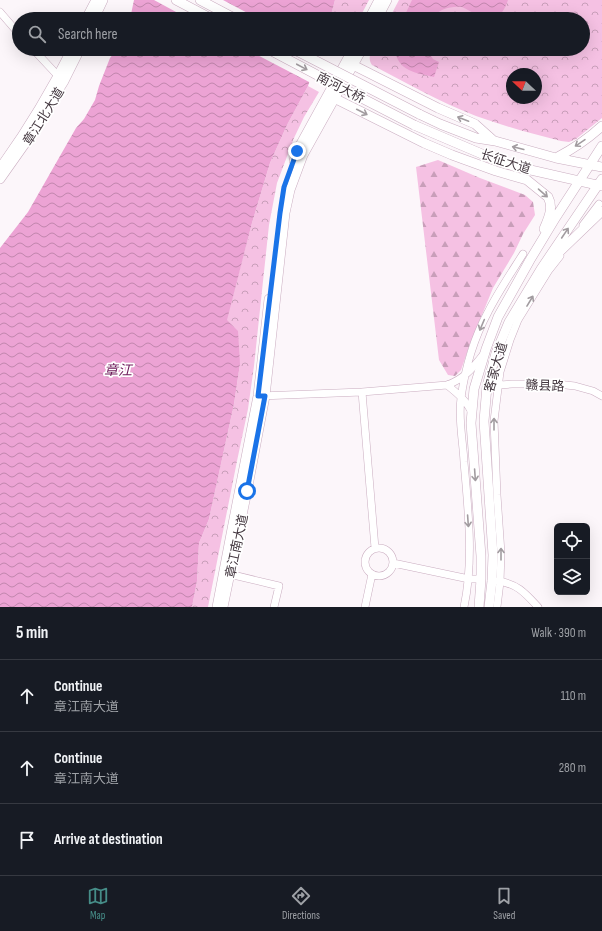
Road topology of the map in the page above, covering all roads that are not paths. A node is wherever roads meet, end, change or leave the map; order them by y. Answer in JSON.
{"nodes":[{"id":1,"x":96,"y":0,"type":"edge"},
{"id":2,"x":103,"y":0,"type":"edge"},
{"id":3,"x":176,"y":0,"type":"edge"},
{"id":4,"x":200,"y":0,"type":"edge"},
{"id":5,"x":379,"y":0,"type":"edge"},
{"id":6,"x":388,"y":0,"type":"edge"},
{"id":7,"x":0,"y":12,"type":"edge"},
{"id":8,"x":90,"y":12,"type":"edge"},
{"id":9,"x":97,"y":12,"type":"edge"},
{"id":10,"x":199,"y":12,"type":"edge"},
{"id":11,"x":223,"y":12,"type":"edge"},
{"id":12,"x":373,"y":12,"type":"edge"},
{"id":13,"x":382,"y":12,"type":"edge"},
{"id":14,"x":12,"y":26,"type":"edge"},
{"id":15,"x":40,"y":56,"type":"edge"},
{"id":16,"x":69,"y":56,"type":"edge"},
{"id":17,"x":76,"y":56,"type":"edge"},
{"id":18,"x":281,"y":56,"type":"edge"},
{"id":19,"x":307,"y":56,"type":"edge"},
{"id":20,"x":349,"y":56,"type":"edge"},
{"id":21,"x":357,"y":56,"type":"edge"},
{"id":22,"x":346,"y":61,"type":"junction"},
{"id":23,"x":61,"y":79,"type":"junction"},
{"id":24,"x":331,"y":97,"type":"junction"},
{"id":25,"x":419,"y":114,"type":"joint"},
{"id":26,"x":414,"y":125,"type":"joint"},
{"id":27,"x":602,"y":126,"type":"edge"},
{"id":28,"x":495,"y":142,"type":"junction"},
{"id":29,"x":464,"y":146,"type":"junction"},
{"id":30,"x":602,"y":146,"type":"edge"},
{"id":31,"x":556,"y":158,"type":"junction"},
{"id":32,"x":590,"y":165,"type":"junction"},
{"id":33,"x":483,"y":166,"type":"junction"},
{"id":34,"x":602,"y":167,"type":"edge"},
{"id":35,"x":0,"y":168,"type":"edge"},
{"id":36,"x":525,"y":169,"type":"junction"},
{"id":37,"x":504,"y":173,"type":"junction"},
{"id":38,"x":0,"y":179,"type":"edge"},
{"id":39,"x":579,"y":181,"type":"junction"},
{"id":40,"x":601,"y":184,"type":"edge"},
{"id":41,"x":600,"y":208,"type":"edge"},
{"id":42,"x":568,"y":244,"type":"junction"},
{"id":43,"x":526,"y":257,"type":"junction"},
{"id":44,"x":542,"y":269,"type":"junction"},
{"id":45,"x":485,"y":352,"type":"junction"},
{"id":46,"x":466,"y":375,"type":"junction"},
{"id":47,"x":447,"y":385,"type":"junction"},
{"id":48,"x":498,"y":385,"type":"junction"},
{"id":49,"x":487,"y":386,"type":"junction"},
{"id":50,"x":362,"y":392,"type":"junction"},
{"id":51,"x":261,"y":396,"type":"junction"},
{"id":52,"x":602,"y":396,"type":"edge"},
{"id":53,"x":461,"y":397,"type":"junction"},
{"id":54,"x":472,"y":413,"type":"junction"},
{"id":55,"x":375,"y":548,"type":"junction"},
{"id":56,"x":392,"y":563,"type":"junction"},
{"id":57,"x":229,"y":574,"type":"junction"},
{"id":58,"x":372,"y":574,"type":"junction"},
{"id":59,"x":469,"y":579,"type":"junction"},
{"id":60,"x":482,"y":579,"type":"junction"},
{"id":61,"x":496,"y":581,"type":"junction"},
{"id":62,"x":216,"y":607,"type":"edge"},
{"id":63,"x":223,"y":607,"type":"edge"},
{"id":64,"x":274,"y":607,"type":"edge"},
{"id":65,"x":364,"y":607,"type":"edge"},
{"id":66,"x":464,"y":607,"type":"edge"},
{"id":67,"x":479,"y":607,"type":"edge"},
{"id":68,"x":489,"y":607,"type":"edge"},
{"id":69,"x":497,"y":607,"type":"edge"},
{"id":70,"x":538,"y":607,"type":"edge"}],
"edges":[{"from":1,"to":8,"type":"main road"},
{"from":2,"to":9,"type":"main road"},
{"from":3,"to":10,"type":"main road"},
{"from":4,"to":11,"type":"main road"},
{"from":5,"to":12,"type":"main road"},
{"from":6,"to":13,"type":"main road"},
{"from":7,"to":14,"type":"street"},
{"from":15,"to":23,"type":"street"},
{"from":16,"to":23,"type":"main road","name":"章江北大道"},
{"from":17,"to":23,"type":"main road","name":"章江北大道"},
{"from":18,"to":26,"type":"main road","name":"南河大桥","one_way":true,"bridge":true},
{"from":19,"to":25,"type":"main road","name":"南河大桥","bridge":true},
{"from":20,"to":22,"type":"main road","name":"章江南大道"},
{"from":21,"to":24,"type":"main road","name":"章江南大道"},
{"from":22,"to":24,"type":"main road","name":"章江南大道"},
{"from":28,"to":22,"type":"main road","one_way":true},
{"from":23,"to":35,"type":"main road","name":"章江北大道"},
{"from":23,"to":38,"type":"main road","name":"章江北大道"},
{"from":24,"to":33,"type":"main road","one_way":true},
{"from":24,"to":51,"type":"main road","name":"章江南大道"},
{"from":25,"to":28,"type":"main road","name":"长征大道"},
{"from":26,"to":29,"type":"main road","name":"长征大道"},
{"from":27,"to":31,"type":"main road","one_way":true},
{"from":31,"to":28,"type":"main road","name":"长征大道","one_way":true},
{"from":29,"to":33,"type":"main road"},
{"from":29,"to":36,"type":"main road","name":"长征大道"},
{"from":30,"to":32,"type":"main road","name":"客家大道"},
{"from":31,"to":32,"type":"main road","name":"长征大道"},
{"from":32,"to":34,"type":"main road","name":"长征大道"},
{"from":32,"to":39,"type":"main road","name":"客家大道"},
{"from":33,"to":37,"type":"main road"},
{"from":36,"to":37,"type":"main road"},
{"from":36,"to":39,"type":"main road","name":"长征大道"},
{"from":37,"to":43,"type":"main road","one_way":true},
{"from":39,"to":40,"type":"main road","name":"长征大道"},
{"from":39,"to":43,"type":"main road","name":"客家大道"},
{"from":44,"to":40,"type":"main road","name":"客家大道","one_way":true},
{"from":41,"to":42,"type":"main road"},
{"from":42,"to":44,"type":"main road"},
{"from":48,"to":42,"type":"street","one_way":true},
{"from":43,"to":45,"type":"main road","name":"客家大道"},
{"from":43,"to":46,"type":"street","one_way":true},
{"from":44,"to":49,"type":"main road","name":"客家大道"},
{"from":45,"to":46,"type":"street"},
{"from":45,"to":54,"type":"main road","name":"客家大道"},
{"from":46,"to":47,"type":"street"},
{"from":46,"to":53,"type":"street"},
{"from":47,"to":50,"type":"street"},
{"from":47,"to":53,"type":"street"},
{"from":48,"to":49,"type":"street","name":"赣县路"},
{"from":48,"to":52,"type":"street","name":"赣县路"},
{"from":61,"to":48,"type":"street","one_way":true},
{"from":49,"to":61,"type":"main road","name":"客家大道"},
{"from":50,"to":51,"type":"street"},
{"from":50,"to":55,"type":"street"},
{"from":51,"to":57,"type":"main road","name":"章江南大道"},
{"from":51,"to":62,"type":"main road","name":"章江南大道"},
{"from":53,"to":54,"type":"street"},
{"from":53,"to":59,"type":"street","one_way":true},
{"from":54,"to":60,"type":"main road","name":"客家大道","one_way":true},
{"from":55,"to":56,"type":"street"},
{"from":55,"to":58,"type":"street"},
{"from":56,"to":58,"type":"street"},
{"from":56,"to":59,"type":"street"},
{"from":57,"to":63,"type":"main road","name":"章江南大道"},
{"from":57,"to":64,"type":"street"},
{"from":58,"to":65,"type":"street"},
{"from":59,"to":60,"type":"street"},
{"from":59,"to":66,"type":"street"},
{"from":60,"to":67,"type":"main road","name":"客家大道"},
{"from":61,"to":68,"type":"main road","name":"客家大道"},
{"from":61,"to":69,"type":"street"},
{"from":61,"to":70,"type":"street"}]}
